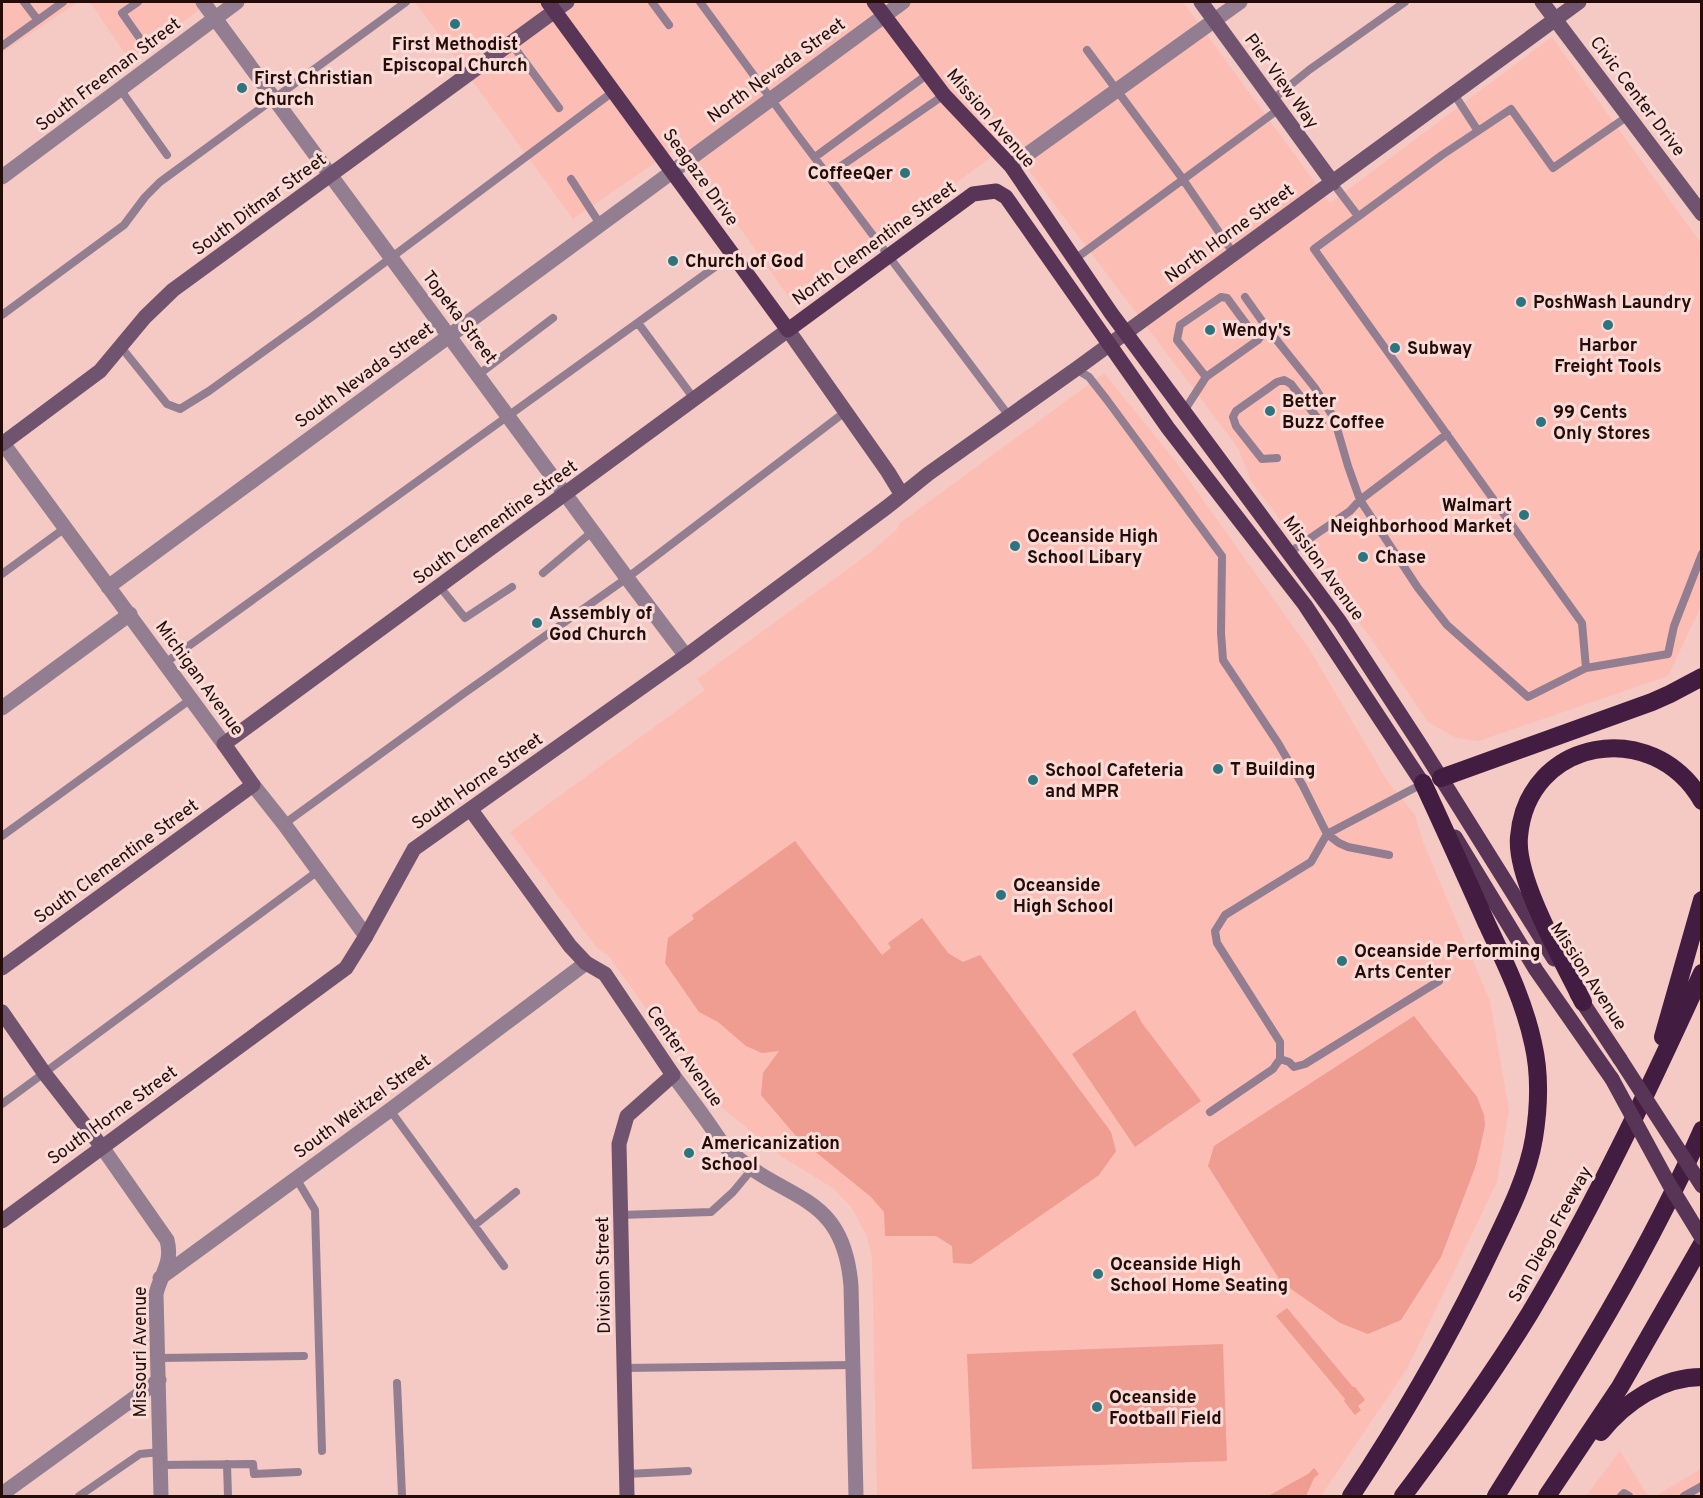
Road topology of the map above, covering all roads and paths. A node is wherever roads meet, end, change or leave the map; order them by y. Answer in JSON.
{"nodes":[{"id":1,"x":24,"y":2,"type":"edge"},
{"id":2,"x":63,"y":2,"type":"edge"},
{"id":3,"x":138,"y":2,"type":"edge"},
{"id":4,"x":203,"y":2,"type":"edge"},
{"id":5,"x":237,"y":2,"type":"edge"},
{"id":6,"x":406,"y":2,"type":"edge"},
{"id":7,"x":652,"y":2,"type":"edge"},
{"id":8,"x":700,"y":2,"type":"edge"},
{"id":9,"x":874,"y":2,"type":"edge"},
{"id":10,"x":903,"y":2,"type":"edge"},
{"id":11,"x":1201,"y":2,"type":"edge"},
{"id":12,"x":1239,"y":2,"type":"edge"},
{"id":13,"x":1405,"y":2,"type":"edge"},
{"id":14,"x":1542,"y":2,"type":"edge"},
{"id":15,"x":1579,"y":2,"type":"edge"},
{"id":16,"x":557,"y":5,"type":"edge"},
{"id":17,"x":885,"y":15,"type":"junction"},
{"id":18,"x":215,"y":18,"type":"junction"},
{"id":19,"x":38,"y":19,"type":"junction"},
{"id":20,"x":1555,"y":19,"type":"junction"},
{"id":21,"x":1214,"y":20,"type":"junction"},
{"id":22,"x":669,"y":26,"type":"dead end"},
{"id":23,"x":141,"y":40,"type":"dead end"},
{"id":24,"x":512,"y":43,"type":"junction"},
{"id":25,"x":2,"y":46,"type":"edge"},
{"id":26,"x":1087,"y":50,"type":"dead end"},
{"id":27,"x":928,"y":75,"type":"junction"},
{"id":28,"x":120,"y":89,"type":"junction"},
{"id":29,"x":1117,"y":90,"type":"junction"},
{"id":30,"x":614,"y":91,"type":"junction"},
{"id":31,"x":1454,"y":94,"type":"junction"},
{"id":32,"x":944,"y":95,"type":"junction"},
{"id":33,"x":274,"y":98,"type":"junction"},
{"id":34,"x":771,"y":98,"type":"junction"},
{"id":35,"x":1276,"y":104,"type":"junction"},
{"id":36,"x":559,"y":108,"type":"dead end"},
{"id":37,"x":1628,"y":116,"type":"junction"},
{"id":38,"x":1478,"y":130,"type":"junction"},
{"id":39,"x":167,"y":155,"type":"dead end"},
{"id":40,"x":815,"y":158,"type":"junction"},
{"id":41,"x":1011,"y":166,"type":"junction"},
{"id":42,"x":672,"y":171,"type":"junction"},
{"id":43,"x":332,"y":175,"type":"junction"},
{"id":44,"x":828,"y":175,"type":"junction"},
{"id":45,"x":2,"y":177,"type":"edge"},
{"id":46,"x":1182,"y":178,"type":"junction"},
{"id":47,"x":571,"y":179,"type":"dead end"},
{"id":48,"x":1332,"y":183,"type":"junction"},
{"id":49,"x":986,"y":191,"type":"joint"},
{"id":50,"x":1701,"y":214,"type":"edge"},
{"id":51,"x":1358,"y":216,"type":"junction"},
{"id":52,"x":600,"y":224,"type":"junction"},
{"id":53,"x":733,"y":254,"type":"junction"},
{"id":54,"x":1234,"y":254,"type":"junction"},
{"id":55,"x":391,"y":256,"type":"junction"},
{"id":56,"x":890,"y":257,"type":"junction"},
{"id":57,"x":1075,"y":259,"type":"junction"},
{"id":58,"x":763,"y":294,"type":"junction"},
{"id":59,"x":1245,"y":297,"type":"dead end"},
{"id":60,"x":2,"y":315,"type":"edge"},
{"id":61,"x":553,"y":318,"type":"dead end"},
{"id":62,"x":805,"y":319,"type":"junction"},
{"id":63,"x":638,"y":323,"type":"junction"},
{"id":64,"x":1267,"y":328,"type":"junction"},
{"id":65,"x":788,"y":330,"type":"junction"},
{"id":66,"x":1125,"y":332,"type":"junction"},
{"id":67,"x":449,"y":337,"type":"junction"},
{"id":68,"x":1258,"y":340,"type":"junction"},
{"id":69,"x":1108,"y":345,"type":"junction"},
{"id":70,"x":121,"y":347,"type":"junction"},
{"id":71,"x":1077,"y":369,"type":"junction"},
{"id":72,"x":478,"y":375,"type":"junction"},
{"id":73,"x":1206,"y":377,"type":"junction"},
{"id":74,"x":695,"y":400,"type":"junction"},
{"id":75,"x":1184,"y":411,"type":"junction"},
{"id":76,"x":845,"y":412,"type":"junction"},
{"id":77,"x":509,"y":416,"type":"junction"},
{"id":78,"x":1009,"y":416,"type":"junction"},
{"id":79,"x":1322,"y":424,"type":"dead end"},
{"id":80,"x":1447,"y":434,"type":"junction"},
{"id":81,"x":2,"y":443,"type":"edge"},
{"id":82,"x":1277,"y":458,"type":"dead end"},
{"id":83,"x":567,"y":495,"type":"junction"},
{"id":84,"x":902,"y":495,"type":"junction"},
{"id":85,"x":1221,"y":495,"type":"junction"},
{"id":86,"x":1360,"y":500,"type":"junction"},
{"id":87,"x":65,"y":528,"type":"junction"},
{"id":88,"x":593,"y":531,"type":"junction"},
{"id":89,"x":1290,"y":552,"type":"junction"},
{"id":90,"x":1701,"y":554,"type":"edge"},
{"id":91,"x":543,"y":573,"type":"dead end"},
{"id":92,"x":2,"y":574,"type":"edge"},
{"id":93,"x":627,"y":578,"type":"junction"},
{"id":94,"x":108,"y":586,"type":"junction"},
{"id":95,"x":440,"y":586,"type":"junction"},
{"id":96,"x":512,"y":587,"type":"dead end"},
{"id":97,"x":130,"y":614,"type":"junction"},
{"id":98,"x":686,"y":656,"type":"junction"},
{"id":99,"x":165,"y":663,"type":"junction"},
{"id":100,"x":1586,"y":668,"type":"junction"},
{"id":101,"x":1701,"y":677,"type":"edge"},
{"id":102,"x":191,"y":699,"type":"junction"},
{"id":103,"x":2,"y":708,"type":"edge"},
{"id":104,"x":224,"y":744,"type":"junction"},
{"id":105,"x":1432,"y":780,"type":"junction"},
{"id":106,"x":253,"y":785,"type":"junction"},
{"id":107,"x":1701,"y":801,"type":"edge"},
{"id":108,"x":471,"y":810,"type":"junction"},
{"id":109,"x":284,"y":824,"type":"junction"},
{"id":110,"x":1327,"y":834,"type":"junction"},
{"id":111,"x":2,"y":837,"type":"edge"},
{"id":112,"x":1389,"y":855,"type":"dead end"},
{"id":113,"x":318,"y":871,"type":"junction"},
{"id":114,"x":1701,"y":900,"type":"edge"},
{"id":115,"x":366,"y":936,"type":"junction"},
{"id":116,"x":586,"y":963,"type":"junction"},
{"id":117,"x":2,"y":968,"type":"edge"},
{"id":118,"x":1701,"y":973,"type":"edge"},
{"id":119,"x":1439,"y":981,"type":"dead end"},
{"id":120,"x":1583,"y":1002,"type":"junction"},
{"id":121,"x":2,"y":1012,"type":"edge"},
{"id":122,"x":1280,"y":1059,"type":"junction"},
{"id":123,"x":45,"y":1074,"type":"junction"},
{"id":124,"x":673,"y":1075,"type":"junction"},
{"id":125,"x":1648,"y":1091,"type":"junction"},
{"id":126,"x":2,"y":1104,"type":"edge"},
{"id":127,"x":390,"y":1110,"type":"junction"},
{"id":128,"x":1210,"y":1112,"type":"dead end"},
{"id":129,"x":1701,"y":1130,"type":"edge"},
{"id":130,"x":102,"y":1147,"type":"junction"},
{"id":131,"x":753,"y":1168,"type":"junction"},
{"id":132,"x":296,"y":1178,"type":"junction"},
{"id":133,"x":1701,"y":1186,"type":"edge"},
{"id":134,"x":516,"y":1192,"type":"dead end"},
{"id":135,"x":621,"y":1215,"type":"junction"},
{"id":136,"x":2,"y":1221,"type":"edge"},
{"id":137,"x":474,"y":1225,"type":"junction"},
{"id":138,"x":1701,"y":1238,"type":"edge"},
{"id":139,"x":1701,"y":1244,"type":"edge"},
{"id":140,"x":504,"y":1266,"type":"dead end"},
{"id":141,"x":160,"y":1278,"type":"junction"},
{"id":142,"x":304,"y":1356,"type":"dead end"},
{"id":143,"x":158,"y":1358,"type":"junction"},
{"id":144,"x":853,"y":1365,"type":"junction"},
{"id":145,"x":624,"y":1368,"type":"junction"},
{"id":146,"x":1701,"y":1377,"type":"edge"},
{"id":147,"x":159,"y":1380,"type":"junction"},
{"id":148,"x":397,"y":1383,"type":"dead end"},
{"id":149,"x":322,"y":1451,"type":"dead end"},
{"id":150,"x":160,"y":1459,"type":"junction"},
{"id":151,"x":227,"y":1464,"type":"junction"},
{"id":152,"x":688,"y":1471,"type":"dead end"},
{"id":153,"x":298,"y":1472,"type":"dead end"},
{"id":154,"x":626,"y":1474,"type":"junction"},
{"id":155,"x":1701,"y":1486,"type":"edge"},
{"id":156,"x":2,"y":1494,"type":"edge"},
{"id":157,"x":1548,"y":1496,"type":"edge"},
{"id":158,"x":79,"y":1497,"type":"edge"},
{"id":159,"x":161,"y":1497,"type":"edge"},
{"id":160,"x":228,"y":1497,"type":"edge"},
{"id":161,"x":402,"y":1497,"type":"edge"},
{"id":162,"x":627,"y":1497,"type":"edge"},
{"id":163,"x":856,"y":1497,"type":"edge"},
{"id":164,"x":1351,"y":1497,"type":"edge"},
{"id":165,"x":1403,"y":1497,"type":"edge"},
{"id":166,"x":1496,"y":1497,"type":"edge"},
{"id":167,"x":1621,"y":1497,"type":"edge"},
{"id":168,"x":1629,"y":1497,"type":"edge"},
{"id":169,"x":1684,"y":1497,"type":"edge"}],
"edges":[{"from":1,"to":19,"type":"lane"},
{"from":2,"to":19,"type":"lane"},
{"from":3,"to":23,"type":"lane"},
{"from":4,"to":18,"type":"street","name":"Topeka Street"},
{"from":5,"to":18,"type":"street","name":"South Freeman Street"},
{"from":6,"to":33,"type":"lane"},
{"from":7,"to":22,"type":"lane"},
{"from":8,"to":34,"type":"lane"},
{"from":9,"to":17,"type":"main road","name":"Mission Avenue"},
{"from":10,"to":17,"type":"street","name":"North Nevada Street"},
{"from":11,"to":21,"type":"street","name":"Pier View Way"},
{"from":12,"to":21,"type":"street"},
{"from":13,"to":35,"type":"lane"},
{"from":14,"to":20,"type":"street","name":"Civic Center Drive"},
{"from":15,"to":20,"type":"street","name":"North Horne Street"},
{"from":16,"to":24,"type":"street","name":"South Ditmar Street"},
{"from":16,"to":30,"type":"main road","name":"Seagaze Drive"},
{"from":17,"to":27,"type":"main road","name":"Mission Avenue"},
{"from":17,"to":34,"type":"street","name":"North Nevada Street"},
{"from":18,"to":28,"type":"street","name":"South Freeman Street"},
{"from":18,"to":33,"type":"street","name":"Topeka Street"},
{"from":19,"to":25,"type":"lane"},
{"from":20,"to":31,"type":"street","name":"North Horne Street"},
{"from":20,"to":37,"type":"street","name":"Civic Center Drive"},
{"from":21,"to":29,"type":"street"},
{"from":21,"to":35,"type":"street","name":"Pier View Way"},
{"from":24,"to":36,"type":"lane"},
{"from":24,"to":43,"type":"street","name":"South Ditmar Street"},
{"from":26,"to":29,"type":"lane"},
{"from":27,"to":32,"type":"main road","name":"Mission Avenue"},
{"from":27,"to":40,"type":"lane"},
{"from":28,"to":39,"type":"lane"},
{"from":28,"to":45,"type":"street","name":"South Freeman Street"},
{"from":29,"to":41,"type":"street"},
{"from":29,"to":46,"type":"lane"},
{"from":30,"to":42,"type":"main road","name":"Seagaze Drive"},
{"from":30,"to":55,"type":"lane"},
{"from":31,"to":38,"type":"lane"},
{"from":31,"to":48,"type":"street","name":"North Horne Street"},
{"from":32,"to":41,"type":"main road","name":"Mission Avenue"},
{"from":32,"to":44,"type":"lane"},
{"from":33,"to":43,"type":"street","name":"Topeka Street"},
{"from":33,"to":60,"type":"lane"},
{"from":34,"to":40,"type":"lane"},
{"from":34,"to":42,"type":"street","name":"North Nevada Street"},
{"from":35,"to":46,"type":"lane"},
{"from":35,"to":48,"type":"street","name":"Pier View Way"},
{"from":37,"to":38,"type":"lane"},
{"from":37,"to":50,"type":"street","name":"Civic Center Drive"},
{"from":38,"to":51,"type":"lane"},
{"from":40,"to":44,"type":"lane"},
{"from":41,"to":57,"type":"main road","name":"Mission Avenue"},
{"from":42,"to":52,"type":"street","name":"South Nevada Street"},
{"from":42,"to":53,"type":"main road","name":"Seagaze Drive"},
{"from":43,"to":55,"type":"street","name":"Topeka Street"},
{"from":43,"to":70,"type":"street","name":"South Ditmar Street"},
{"from":44,"to":56,"type":"lane"},
{"from":46,"to":54,"type":"lane"},
{"from":46,"to":57,"type":"lane"},
{"from":47,"to":52,"type":"lane"},
{"from":48,"to":51,"type":"lane"},
{"from":48,"to":54,"type":"street","name":"North Horne Street"},
{"from":49,"to":56,"type":"main road","name":"North Clementine Street"},
{"from":49,"to":69,"type":"main road","name":"Mission Avenue"},
{"from":51,"to":80,"type":"lane"},
{"from":52,"to":67,"type":"street","name":"South Nevada Street"},
{"from":53,"to":58,"type":"main road","name":"Seagaze Drive"},
{"from":53,"to":63,"type":"lane"},
{"from":54,"to":66,"type":"street","name":"North Horne Street"},
{"from":55,"to":67,"type":"street","name":"Topeka Street"},
{"from":55,"to":70,"type":"lane"},
{"from":56,"to":62,"type":"main road","name":"North Clementine Street"},
{"from":56,"to":78,"type":"lane"},
{"from":57,"to":66,"type":"main road","name":"Mission Avenue"},
{"from":58,"to":62,"type":"main road"},
{"from":58,"to":65,"type":"main road","name":"Seagaze Drive"},
{"from":59,"to":64,"type":"lane"},
{"from":61,"to":72,"type":"lane"},
{"from":62,"to":65,"type":"main road","name":"North Clementine Street"},
{"from":63,"to":74,"type":"lane"},
{"from":63,"to":77,"type":"lane"},
{"from":64,"to":68,"type":"lane"},
{"from":64,"to":86,"type":"lane"},
{"from":65,"to":74,"type":"street","name":"South Clementine Street"},
{"from":65,"to":76,"type":"street","name":"Seagaze Drive"},
{"from":66,"to":69,"type":"street","name":"North Horne Street"},
{"from":66,"to":75,"type":"main road","name":"Mission Avenue"},
{"from":67,"to":72,"type":"street","name":"Topeka Street"},
{"from":67,"to":94,"type":"street","name":"South Nevada Street"},
{"from":68,"to":73,"type":"lane"},
{"from":68,"to":73,"type":"lane"},
{"from":69,"to":71,"type":"street","name":"North Horne Street"},
{"from":69,"to":85,"type":"main road","name":"Mission Avenue"},
{"from":70,"to":81,"type":"street","name":"South Ditmar Street"},
{"from":71,"to":78,"type":"street","name":"North Horne Street"},
{"from":71,"to":110,"type":"lane"},
{"from":72,"to":77,"type":"street","name":"Topeka Street"},
{"from":73,"to":75,"type":"lane"},
{"from":74,"to":83,"type":"street","name":"South Clementine Street"},
{"from":75,"to":89,"type":"main road","name":"Mission Avenue"},
{"from":76,"to":84,"type":"street","name":"Seagaze Drive"},
{"from":76,"to":93,"type":"lane"},
{"from":77,"to":83,"type":"street","name":"Topeka Street"},
{"from":77,"to":99,"type":"lane"},
{"from":78,"to":84,"type":"street","name":"North Horne Street"},
{"from":79,"to":82,"type":"lane"},
{"from":80,"to":86,"type":"lane"},
{"from":80,"to":100,"type":"lane"},
{"from":81,"to":87,"type":"street","name":"Michigan Avenue"},
{"from":83,"to":88,"type":"street","name":"Topeka Street"},
{"from":83,"to":95,"type":"street","name":"South Clementine Street"},
{"from":84,"to":98,"type":"street","name":"South Horne Street"},
{"from":85,"to":89,"type":"main road"},
{"from":85,"to":105,"type":"main road","name":"Mission Avenue"},
{"from":86,"to":89,"type":"lane"},
{"from":86,"to":100,"type":"lane"},
{"from":87,"to":92,"type":"lane"},
{"from":87,"to":94,"type":"street","name":"Michigan Avenue"},
{"from":88,"to":91,"type":"lane"},
{"from":88,"to":93,"type":"street","name":"Topeka Street"},
{"from":89,"to":105,"type":"main road","name":"Mission Avenue"},
{"from":90,"to":100,"type":"lane"},
{"from":93,"to":98,"type":"street","name":"Topeka Street"},
{"from":93,"to":109,"type":"lane"},
{"from":94,"to":97,"type":"street","name":"Michigan Avenue"},
{"from":95,"to":96,"type":"lane"},
{"from":95,"to":104,"type":"street","name":"South Clementine Street"},
{"from":97,"to":99,"type":"street","name":"Michigan Avenue"},
{"from":97,"to":103,"type":"street"},
{"from":98,"to":108,"type":"street","name":"South Horne Street"},
{"from":99,"to":102,"type":"street","name":"Michigan Avenue"},
{"from":101,"to":105,"type":"highway"},
{"from":102,"to":104,"type":"street","name":"Michigan Avenue"},
{"from":102,"to":111,"type":"lane"},
{"from":104,"to":106,"type":"street","name":"Michigan Avenue"},
{"from":105,"to":110,"type":"lane"},
{"from":105,"to":120,"type":"main road","name":"Mission Avenue"},
{"from":105,"to":138,"type":"main road","name":"Mission Avenue","bridge":true},
{"from":105,"to":164,"type":"highway"},
{"from":106,"to":109,"type":"street","name":"Michigan Avenue"},
{"from":106,"to":117,"type":"street","name":"South Clementine Street"},
{"from":107,"to":120,"type":"highway"},
{"from":108,"to":115,"type":"street","name":"South Horne Street"},
{"from":108,"to":116,"type":"street","name":"Center Avenue"},
{"from":109,"to":113,"type":"street","name":"Michigan Avenue"},
{"from":110,"to":112,"type":"lane"},
{"from":110,"to":122,"type":"lane"},
{"from":113,"to":115,"type":"street","name":"Michigan Avenue"},
{"from":113,"to":123,"type":"lane"},
{"from":114,"to":125,"type":"highway"},
{"from":115,"to":130,"type":"street","name":"South Horne Street"},
{"from":116,"to":124,"type":"street","name":"Center Avenue"},
{"from":116,"to":127,"type":"street","name":"South Weitzel Street"},
{"from":118,"to":125,"type":"highway","name":"San Diego Freeway"},
{"from":119,"to":122,"type":"lane"},
{"from":120,"to":133,"type":"main road","name":"Mission Avenue","bridge":true},
{"from":121,"to":123,"type":"street","name":"Missouri Avenue"},
{"from":122,"to":128,"type":"lane"},
{"from":123,"to":126,"type":"lane"},
{"from":123,"to":130,"type":"street","name":"Missouri Avenue"},
{"from":124,"to":131,"type":"street","name":"Center Avenue"},
{"from":124,"to":135,"type":"street","name":"Division Street"},
{"from":125,"to":165,"type":"highway","name":"San Diego Freeway"},
{"from":127,"to":132,"type":"street","name":"South Weitzel Street"},
{"from":127,"to":137,"type":"lane"},
{"from":129,"to":166,"type":"highway"},
{"from":130,"to":136,"type":"street","name":"South Horne Street"},
{"from":130,"to":141,"type":"street","name":"Missouri Avenue"},
{"from":131,"to":135,"type":"lane"},
{"from":131,"to":144,"type":"street","name":"Center Avenue"},
{"from":132,"to":141,"type":"street","name":"South Weitzel Street"},
{"from":132,"to":149,"type":"lane"},
{"from":134,"to":137,"type":"lane"},
{"from":135,"to":145,"type":"street","name":"Division Street"},
{"from":137,"to":140,"type":"lane"},
{"from":139,"to":157,"type":"highway"},
{"from":141,"to":143,"type":"street","name":"Missouri Avenue"},
{"from":142,"to":143,"type":"lane"},
{"from":143,"to":147,"type":"street","name":"Missouri Avenue"},
{"from":144,"to":145,"type":"lane"},
{"from":144,"to":163,"type":"street","name":"Center Avenue"},
{"from":145,"to":154,"type":"street","name":"Division Street"},
{"from":146,"to":157,"type":"highway"},
{"from":147,"to":150,"type":"street","name":"Missouri Avenue"},
{"from":147,"to":156,"type":"street"},
{"from":148,"to":161,"type":"lane"},
{"from":150,"to":151,"type":"lane"},
{"from":150,"to":158,"type":"lane"},
{"from":150,"to":159,"type":"street","name":"Missouri Avenue"},
{"from":151,"to":153,"type":"lane"},
{"from":151,"to":160,"type":"lane"},
{"from":152,"to":154,"type":"lane"},
{"from":154,"to":162,"type":"street","name":"Division Street"},
{"from":155,"to":169,"type":"lane"},
{"from":167,"to":168,"type":"lane"}]}
